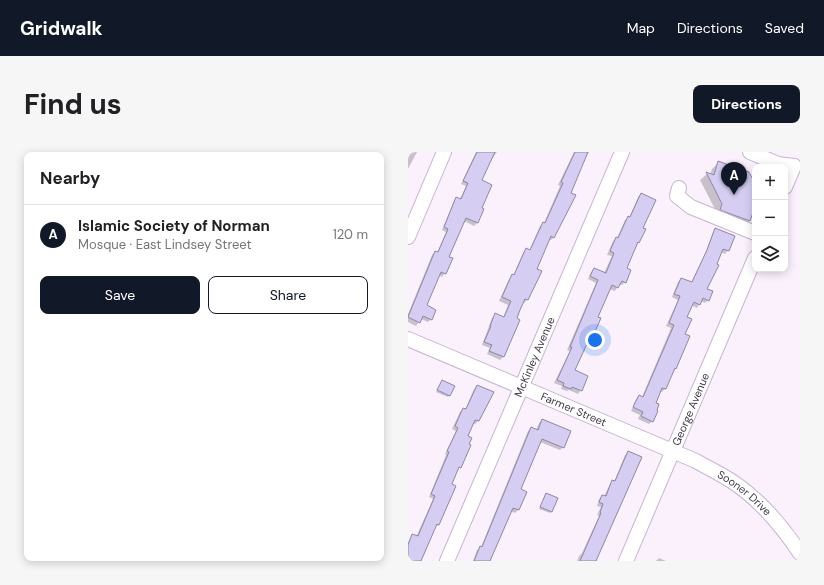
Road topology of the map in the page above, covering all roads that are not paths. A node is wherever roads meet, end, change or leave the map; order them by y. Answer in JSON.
{"nodes":[{"id":1,"x":444,"y":152,"type":"edge"},
{"id":2,"x":622,"y":152,"type":"edge"},
{"id":3,"x":750,"y":152,"type":"edge"},
{"id":4,"x":769,"y":152,"type":"edge"},
{"id":5,"x":797,"y":167,"type":"edge"},
{"id":6,"x":788,"y":182,"type":"edge"},
{"id":7,"x":679,"y":188,"type":"dead end"},
{"id":8,"x":752,"y":232,"type":"edge"},
{"id":9,"x":408,"y":237,"type":"edge"},
{"id":10,"x":752,"y":265,"type":"edge"},
{"id":11,"x":408,"y":339,"type":"edge"},
{"id":12,"x":521,"y":387,"type":"junction"},
{"id":13,"x":674,"y":451,"type":"junction"},
{"id":14,"x":800,"y":553,"type":"edge"},
{"id":15,"x":447,"y":561,"type":"edge"},
{"id":16,"x":626,"y":561,"type":"edge"}],
"edges":[{"from":1,"to":9,"type":"street"},
{"from":2,"to":12,"type":"street","name":"McKinley Avenue"},
{"from":3,"to":5,"type":"street"},
{"from":4,"to":5,"type":"street"},
{"from":5,"to":6,"type":"street"},
{"from":7,"to":8,"type":"street"},
{"from":10,"to":13,"type":"street","name":"George Avenue"},
{"from":11,"to":12,"type":"street","name":"Farmer Street"},
{"from":12,"to":13,"type":"street","name":"Farmer Street"},
{"from":12,"to":15,"type":"street","name":"McKinley Avenue"},
{"from":13,"to":14,"type":"street","name":"Sooner Drive"},
{"from":13,"to":16,"type":"street","name":"George Avenue"}]}
